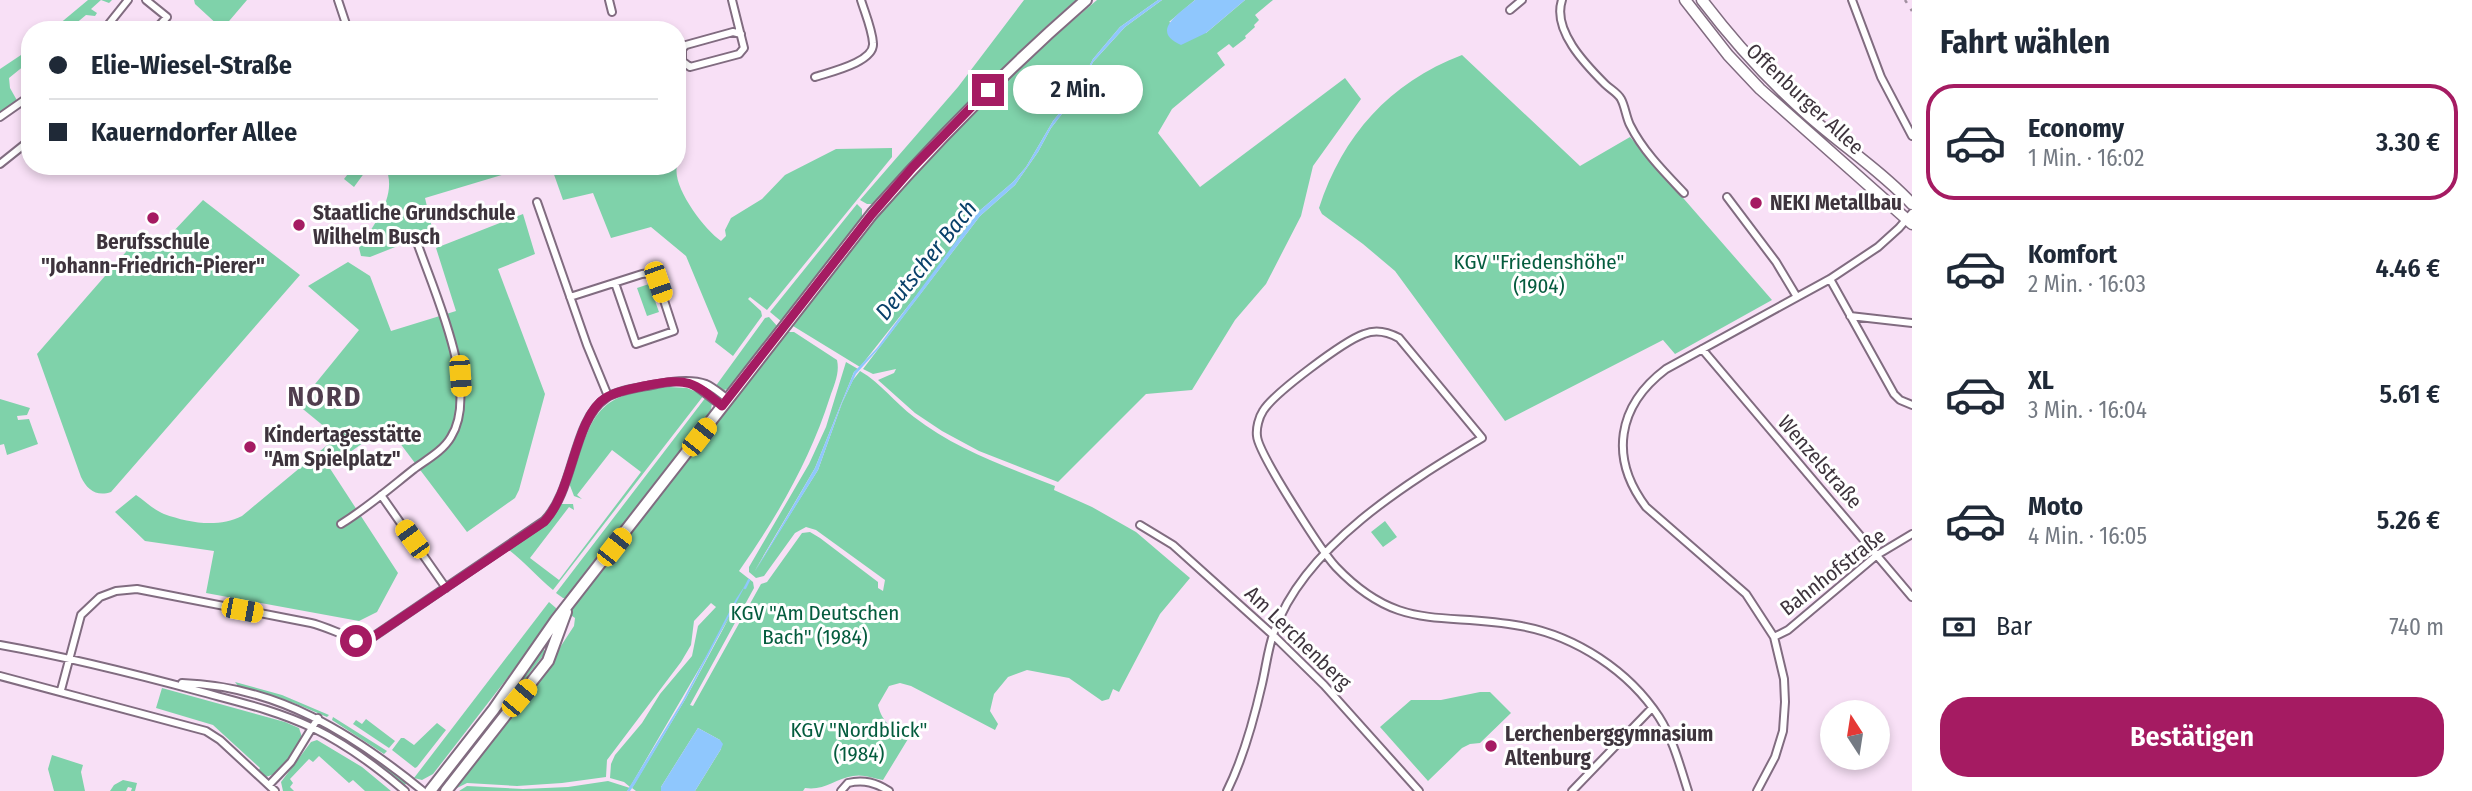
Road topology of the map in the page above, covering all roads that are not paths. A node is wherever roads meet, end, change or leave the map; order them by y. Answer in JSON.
{"nodes":[{"id":1,"x":128,"y":0,"type":"edge"},
{"id":2,"x":146,"y":0,"type":"edge"},
{"id":3,"x":338,"y":0,"type":"edge"},
{"id":4,"x":609,"y":0,"type":"edge"},
{"id":5,"x":732,"y":0,"type":"edge"},
{"id":6,"x":861,"y":0,"type":"edge"},
{"id":7,"x":1086,"y":0,"type":"edge"},
{"id":8,"x":1522,"y":0,"type":"edge"},
{"id":9,"x":1562,"y":0,"type":"edge"},
{"id":10,"x":1685,"y":0,"type":"edge"},
{"id":11,"x":1702,"y":0,"type":"edge"},
{"id":12,"x":1852,"y":0,"type":"edge"},
{"id":13,"x":1510,"y":10,"type":"dead end"},
{"id":14,"x":612,"y":12,"type":"dead end"},
{"id":15,"x":111,"y":21,"type":"edge"},
{"id":16,"x":163,"y":21,"type":"edge"},
{"id":17,"x":345,"y":21,"type":"edge"},
{"id":18,"x":741,"y":34,"type":"junction"},
{"id":19,"x":686,"y":45,"type":"edge"},
{"id":20,"x":686,"y":64,"type":"edge"},
{"id":21,"x":1760,"y":68,"type":"junction"},
{"id":22,"x":1742,"y":71,"type":"junction"},
{"id":23,"x":815,"y":78,"type":"dead end"},
{"id":24,"x":21,"y":102,"type":"edge"},
{"id":25,"x":0,"y":117,"type":"edge"},
{"id":26,"x":1912,"y":136,"type":"edge"},
{"id":27,"x":21,"y":147,"type":"edge"},
{"id":28,"x":0,"y":163,"type":"edge"},
{"id":29,"x":1684,"y":193,"type":"dead end"},
{"id":30,"x":1727,"y":197,"type":"dead end"},
{"id":31,"x":537,"y":202,"type":"dead end"},
{"id":32,"x":1912,"y":204,"type":"edge"},
{"id":33,"x":1910,"y":219,"type":"edge"},
{"id":34,"x":418,"y":245,"type":"dead end"},
{"id":35,"x":1830,"y":279,"type":"junction"},
{"id":36,"x":615,"y":283,"type":"junction"},
{"id":37,"x":570,"y":297,"type":"junction"},
{"id":38,"x":1797,"y":297,"type":"junction"},
{"id":39,"x":1850,"y":316,"type":"junction"},
{"id":40,"x":1912,"y":323,"type":"edge"},
{"id":41,"x":1702,"y":349,"type":"junction"},
{"id":42,"x":608,"y":396,"type":"junction"},
{"id":43,"x":725,"y":402,"type":"junction"},
{"id":44,"x":1912,"y":405,"type":"edge"},
{"id":45,"x":381,"y":495,"type":"junction"},
{"id":46,"x":341,"y":524,"type":"dead end"},
{"id":47,"x":1140,"y":525,"type":"dead end"},
{"id":48,"x":1912,"y":534,"type":"edge"},
{"id":49,"x":1325,"y":553,"type":"junction"},
{"id":50,"x":1877,"y":555,"type":"junction"},
{"id":51,"x":446,"y":588,"type":"junction"},
{"id":52,"x":1912,"y":597,"type":"edge"},
{"id":53,"x":568,"y":606,"type":"junction"},
{"id":54,"x":1273,"y":635,"type":"junction"},
{"id":55,"x":1774,"y":636,"type":"junction"},
{"id":56,"x":0,"y":645,"type":"edge"},
{"id":57,"x":69,"y":657,"type":"junction"},
{"id":58,"x":0,"y":676,"type":"edge"},
{"id":59,"x":173,"y":683,"type":"junction"},
{"id":60,"x":61,"y":690,"type":"junction"},
{"id":61,"x":1652,"y":708,"type":"junction"},
{"id":62,"x":318,"y":718,"type":"junction"},
{"id":63,"x":313,"y":728,"type":"junction"},
{"id":64,"x":269,"y":785,"type":"junction"},
{"id":65,"x":275,"y":791,"type":"edge"},
{"id":66,"x":405,"y":791,"type":"edge"},
{"id":67,"x":423,"y":791,"type":"edge"},
{"id":68,"x":430,"y":791,"type":"edge"},
{"id":69,"x":446,"y":791,"type":"edge"},
{"id":70,"x":838,"y":791,"type":"edge"},
{"id":71,"x":889,"y":791,"type":"edge"},
{"id":72,"x":1227,"y":791,"type":"edge"},
{"id":73,"x":1419,"y":791,"type":"edge"},
{"id":74,"x":1572,"y":791,"type":"edge"},
{"id":75,"x":1688,"y":791,"type":"edge"},
{"id":76,"x":1757,"y":791,"type":"edge"}],
"edges":[{"from":1,"to":15,"type":"street"},
{"from":2,"to":16,"type":"street"},
{"from":3,"to":17,"type":"street"},
{"from":4,"to":14,"type":"street"},
{"from":5,"to":18,"type":"street"},
{"from":6,"to":23,"type":"street"},
{"from":7,"to":43,"type":"main road"},
{"from":8,"to":13,"type":"street"},
{"from":9,"to":29,"type":"street"},
{"from":10,"to":22,"type":"street","name":"Offenburger Allee"},
{"from":11,"to":21,"type":"street","name":"Offenburger Allee"},
{"from":12,"to":26,"type":"street"},
{"from":18,"to":19,"type":"street"},
{"from":18,"to":20,"type":"street"},
{"from":21,"to":22,"type":"street"},
{"from":21,"to":32,"type":"street","name":"Offenburger Allee"},
{"from":22,"to":33,"type":"street","name":"Offenburger Allee"},
{"from":24,"to":25,"type":"street"},
{"from":27,"to":28,"type":"street"},
{"from":30,"to":38,"type":"street"},
{"from":31,"to":37,"type":"street"},
{"from":33,"to":35,"type":"street"},
{"from":34,"to":45,"type":"street"},
{"from":35,"to":38,"type":"street"},
{"from":35,"to":39,"type":"street"},
{"from":36,"to":36,"type":"street"},
{"from":36,"to":37,"type":"street"},
{"from":37,"to":42,"type":"street"},
{"from":38,"to":41,"type":"street"},
{"from":39,"to":40,"type":"street"},
{"from":39,"to":44,"type":"street"},
{"from":41,"to":50,"type":"street","name":"Wenzelstraße"},
{"from":41,"to":55,"type":"street"},
{"from":42,"to":43,"type":"street"},
{"from":42,"to":51,"type":"street"},
{"from":43,"to":53,"type":"main road"},
{"from":45,"to":46,"type":"street"},
{"from":45,"to":51,"type":"street"},
{"from":47,"to":54,"type":"street","name":"Am Lerchenberg"},
{"from":48,"to":50,"type":"street","name":"Bahnhofstraße"},
{"from":49,"to":49,"type":"street"},
{"from":49,"to":54,"type":"street"},
{"from":49,"to":61,"type":"street"},
{"from":50,"to":52,"type":"street","name":"Wenzelstraße"},
{"from":50,"to":55,"type":"street","name":"Bahnhofstraße"},
{"from":51,"to":57,"type":"street"},
{"from":53,"to":68,"type":"main road"},
{"from":53,"to":69,"type":"main road"},
{"from":54,"to":72,"type":"street"},
{"from":54,"to":73,"type":"street","name":"Am Lerchenberg"},
{"from":55,"to":76,"type":"street"},
{"from":56,"to":57,"type":"street"},
{"from":57,"to":59,"type":"street"},
{"from":57,"to":60,"type":"street"},
{"from":58,"to":60,"type":"street"},
{"from":59,"to":62,"type":"street"},
{"from":59,"to":63,"type":"street"},
{"from":60,"to":64,"type":"street"},
{"from":61,"to":74,"type":"street"},
{"from":61,"to":75,"type":"street"},
{"from":62,"to":63,"type":"street"},
{"from":62,"to":67,"type":"street"},
{"from":63,"to":64,"type":"street"},
{"from":63,"to":66,"type":"street"},
{"from":64,"to":65,"type":"street"},
{"from":70,"to":71,"type":"street"}]}
